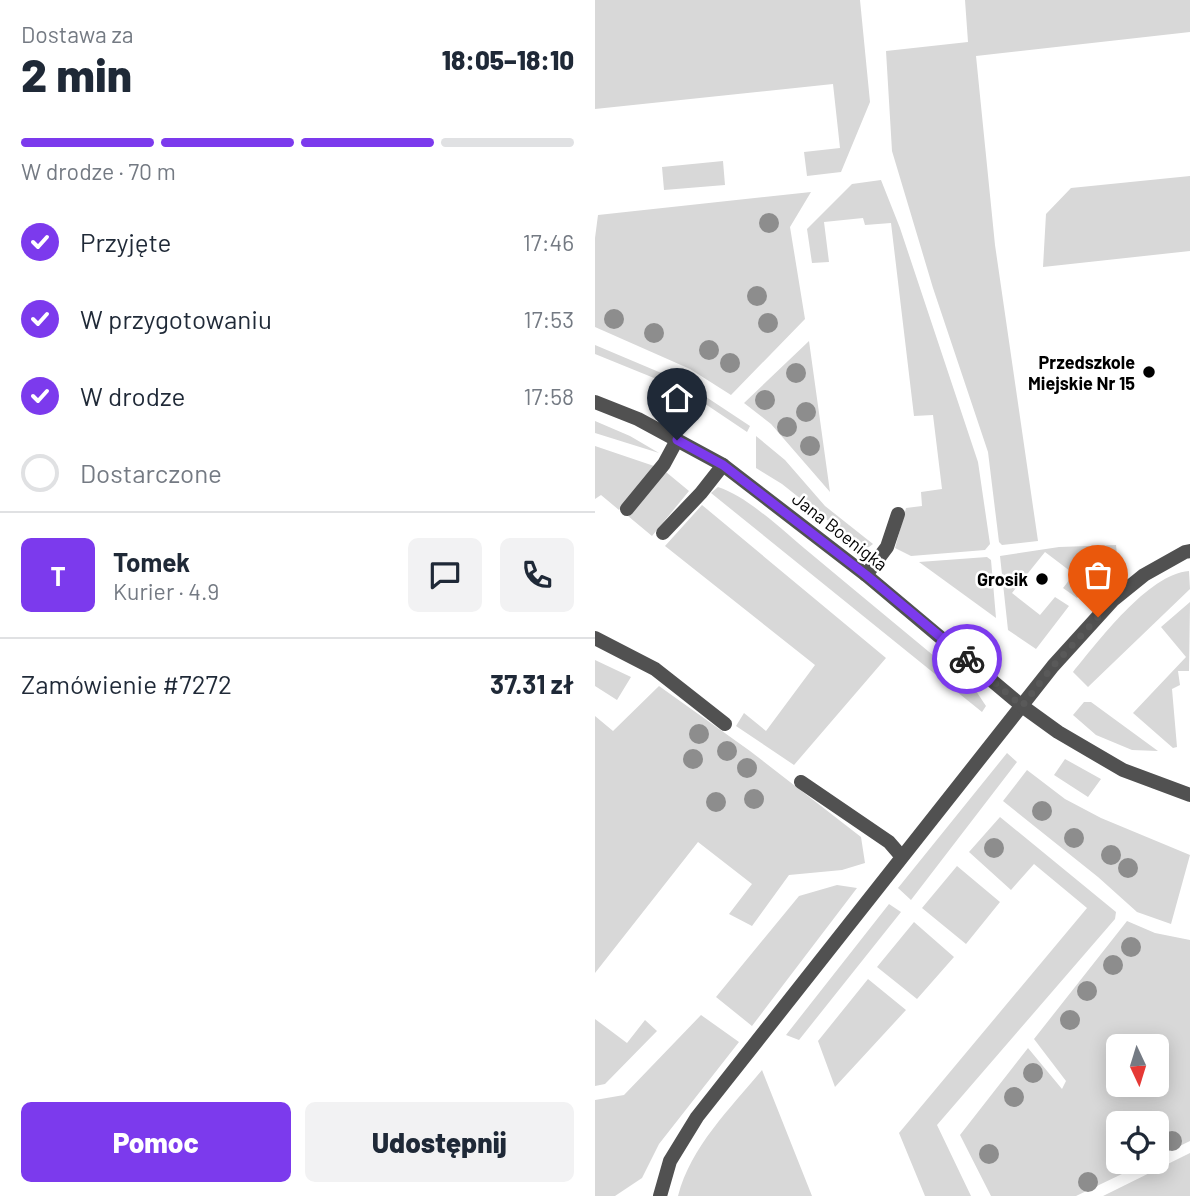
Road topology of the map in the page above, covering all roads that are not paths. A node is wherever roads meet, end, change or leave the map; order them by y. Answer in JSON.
{"nodes":[{"id":1,"x":595,"y":402,"type":"edge"},
{"id":2,"x":677,"y":440,"type":"junction"},
{"id":3,"x":723,"y":465,"type":"junction"},
{"id":4,"x":627,"y":509,"type":"dead end"},
{"id":5,"x":898,"y":514,"type":"dead end"},
{"id":6,"x":663,"y":533,"type":"dead end"},
{"id":7,"x":1190,"y":551,"type":"edge"},
{"id":8,"x":866,"y":575,"type":"junction"},
{"id":9,"x":595,"y":638,"type":"edge"},
{"id":10,"x":1022,"y":706,"type":"junction"},
{"id":11,"x":725,"y":724,"type":"dead end"},
{"id":12,"x":801,"y":782,"type":"dead end"},
{"id":13,"x":1190,"y":795,"type":"edge"},
{"id":14,"x":902,"y":856,"type":"junction"},
{"id":15,"x":660,"y":1196,"type":"edge"}],
"edges":[{"from":1,"to":2,"type":"street","name":"Jana Boenigka"},
{"from":2,"to":3,"type":"street","name":"Jana Boenigka"},
{"from":2,"to":4,"type":"street"},
{"from":3,"to":6,"type":"street"},
{"from":3,"to":8,"type":"street","name":"Jana Boenigka"},
{"from":5,"to":8,"type":"street"},
{"from":7,"to":10,"type":"street"},
{"from":8,"to":10,"type":"street","name":"Jana Boenigka"},
{"from":9,"to":11,"type":"street"},
{"from":10,"to":13,"type":"street","name":"Jana Boenigka"},
{"from":10,"to":14,"type":"street"},
{"from":12,"to":14,"type":"street"},
{"from":14,"to":15,"type":"street"}]}
